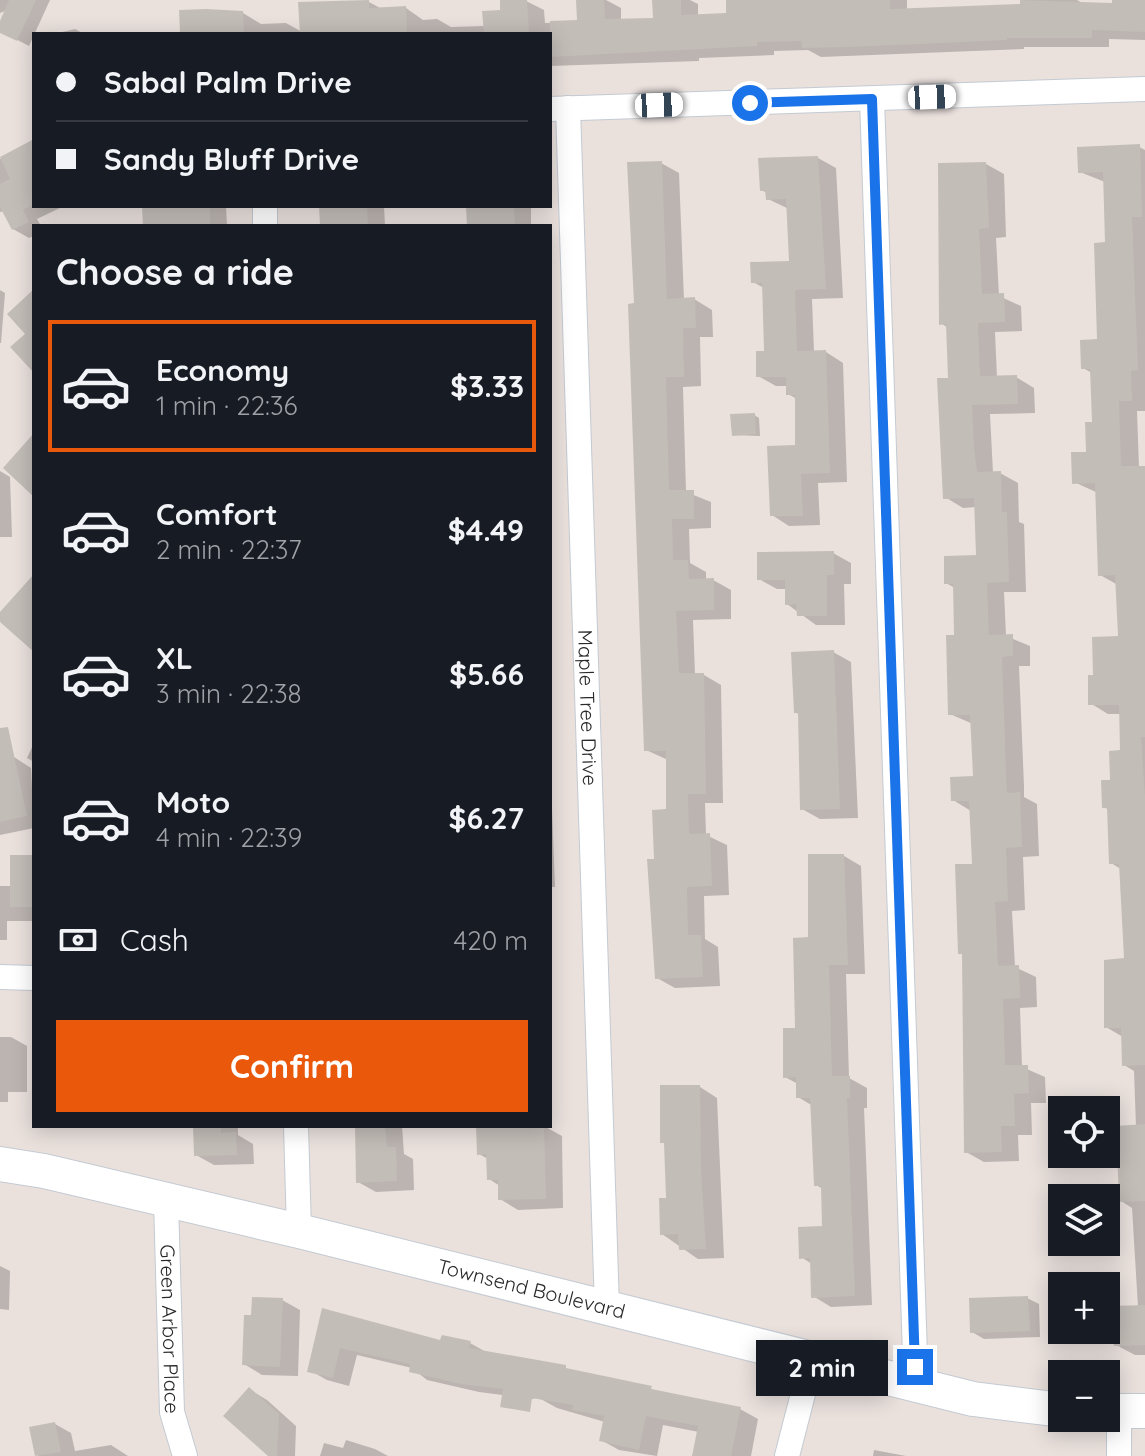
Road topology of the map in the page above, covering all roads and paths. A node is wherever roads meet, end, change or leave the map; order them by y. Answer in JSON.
{"nodes":[{"id":1,"x":1145,"y":89,"type":"edge"},
{"id":2,"x":872,"y":99,"type":"junction"},
{"id":3,"x":559,"y":108,"type":"edge"},
{"id":4,"x":0,"y":977,"type":"edge"},
{"id":5,"x":32,"y":978,"type":"edge"},
{"id":6,"x":296,"y":1128,"type":"edge"},
{"id":7,"x":0,"y":1164,"type":"edge"},
{"id":8,"x":166,"y":1201,"type":"junction"},
{"id":9,"x":299,"y":1231,"type":"junction"},
{"id":10,"x":607,"y":1308,"type":"junction"},
{"id":11,"x":812,"y":1359,"type":"junction"},
{"id":12,"x":916,"y":1384,"type":"junction"},
{"id":13,"x":1048,"y":1408,"type":"edge"},
{"id":14,"x":1123,"y":1412,"type":"edge"},
{"id":15,"x":185,"y":1456,"type":"edge"},
{"id":16,"x":787,"y":1456,"type":"edge"},
{"id":17,"x":1119,"y":1456,"type":"edge"}],
"edges":[{"from":1,"to":2,"type":"street"},
{"from":2,"to":3,"type":"street"},
{"from":2,"to":12,"type":"street"},
{"from":3,"to":10,"type":"street","name":"Maple Tree Drive"},
{"from":4,"to":5,"type":"street"},
{"from":6,"to":9,"type":"street"},
{"from":7,"to":8,"type":"street","name":"Townsend Boulevard"},
{"from":8,"to":9,"type":"street","name":"Townsend Boulevard"},
{"from":8,"to":15,"type":"street","name":"Green Arbor Place"},
{"from":9,"to":10,"type":"street","name":"Townsend Boulevard"},
{"from":10,"to":11,"type":"street","name":"Townsend Boulevard"},
{"from":11,"to":12,"type":"street","name":"Townsend Boulevard"},
{"from":11,"to":16,"type":"street"},
{"from":12,"to":13,"type":"street","name":"Townsend Boulevard"},
{"from":14,"to":17,"type":"street"}]}
